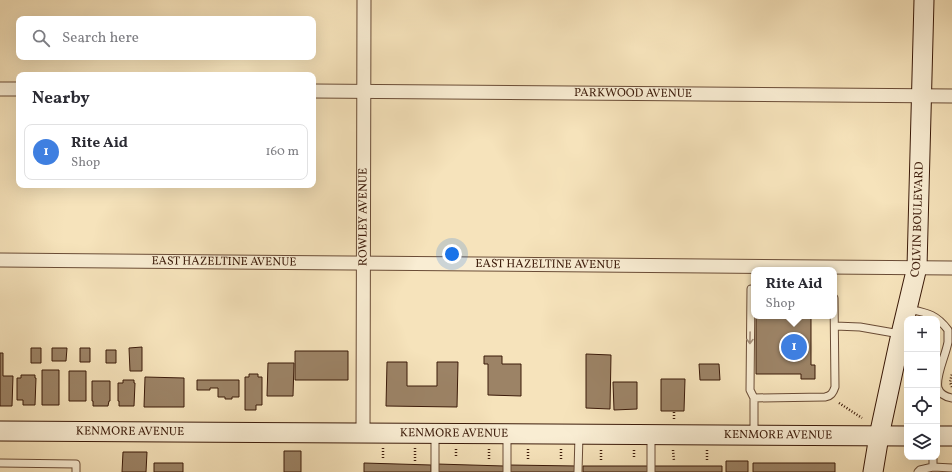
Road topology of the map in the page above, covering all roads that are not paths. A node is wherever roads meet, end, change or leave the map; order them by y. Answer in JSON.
{"nodes":[{"id":1,"x":364,"y":0,"type":"edge"},
{"id":2,"x":924,"y":0,"type":"edge"},
{"id":3,"x":0,"y":89,"type":"edge"},
{"id":4,"x":16,"y":90,"type":"edge"},
{"id":5,"x":316,"y":91,"type":"edge"},
{"id":6,"x":364,"y":91,"type":"junction"},
{"id":7,"x":922,"y":96,"type":"junction"},
{"id":8,"x":952,"y":96,"type":"edge"},
{"id":9,"x":0,"y":260,"type":"edge"},
{"id":10,"x":363,"y":264,"type":"junction"},
{"id":11,"x":917,"y":267,"type":"junction"},
{"id":12,"x":952,"y":268,"type":"edge"},
{"id":13,"x":751,"y":289,"type":"edge"},
{"id":14,"x":907,"y":309,"type":"junction"},
{"id":15,"x":835,"y":319,"type":"edge"},
{"id":16,"x":835,"y":326,"type":"junction"},
{"id":17,"x":901,"y":334,"type":"junction"},
{"id":18,"x":754,"y":398,"type":"junction"},
{"id":19,"x":952,"y":398,"type":"edge"},
{"id":20,"x":0,"y":431,"type":"edge"},
{"id":21,"x":363,"y":434,"type":"junction"},
{"id":22,"x":434,"y":434,"type":"junction"},
{"id":23,"x":507,"y":434,"type":"junction"},
{"id":24,"x":579,"y":435,"type":"junction"},
{"id":25,"x":651,"y":435,"type":"junction"},
{"id":26,"x":754,"y":436,"type":"junction"},
{"id":27,"x":879,"y":436,"type":"junction"},
{"id":28,"x":904,"y":436,"type":"edge"},
{"id":29,"x":940,"y":436,"type":"edge"},
{"id":30,"x":952,"y":436,"type":"edge"},
{"id":31,"x":933,"y":460,"type":"edge"},
{"id":32,"x":0,"y":463,"type":"edge"},
{"id":33,"x":933,"y":467,"type":"junction"},
{"id":34,"x":952,"y":468,"type":"edge"},
{"id":35,"x":76,"y":472,"type":"edge"},
{"id":36,"x":434,"y":472,"type":"edge"},
{"id":37,"x":507,"y":472,"type":"edge"},
{"id":38,"x":578,"y":472,"type":"edge"},
{"id":39,"x":651,"y":472,"type":"edge"},
{"id":40,"x":873,"y":472,"type":"edge"},
{"id":41,"x":918,"y":472,"type":"edge"}],
"edges":[{"from":1,"to":6,"type":"street","name":"ROWLEY AVENUE"},
{"from":2,"to":7,"type":"main road","name":"COLVIN BOULEVARD"},
{"from":3,"to":4,"type":"street"},
{"from":5,"to":6,"type":"street","name":"PARKWOOD AVENUE"},
{"from":6,"to":7,"type":"street","name":"PARKWOOD AVENUE"},
{"from":6,"to":10,"type":"street","name":"ROWLEY AVENUE"},
{"from":7,"to":8,"type":"street","name":"PARKWOOD AVENUE"},
{"from":7,"to":11,"type":"main road","name":"COLVIN BOULEVARD"},
{"from":9,"to":10,"type":"street","name":"EAST HAZELTINE AVENUE"},
{"from":10,"to":11,"type":"street","name":"EAST HAZELTINE AVENUE"},
{"from":10,"to":21,"type":"street","name":"ROWLEY AVENUE"},
{"from":11,"to":12,"type":"street","name":"EAST HAZELTINE AVENUE"},
{"from":11,"to":14,"type":"main road","name":"COLVIN BOULEVARD"},
{"from":13,"to":18,"type":"lane","one_way":true},
{"from":14,"to":17,"type":"main road","name":"COLVIN BOULEVARD"},
{"from":14,"to":19,"type":"lane"},
{"from":15,"to":16,"type":"lane"},
{"from":16,"to":17,"type":"lane"},
{"from":16,"to":18,"type":"lane"},
{"from":17,"to":27,"type":"main road","name":"COLVIN BOULEVARD"},
{"from":18,"to":26,"type":"lane"},
{"from":20,"to":21,"type":"main road","name":"KENMORE AVENUE"},
{"from":21,"to":22,"type":"main road","name":"KENMORE AVENUE"},
{"from":22,"to":23,"type":"main road","name":"KENMORE AVENUE"},
{"from":22,"to":36,"type":"lane"},
{"from":23,"to":24,"type":"main road","name":"KENMORE AVENUE"},
{"from":23,"to":37,"type":"lane"},
{"from":24,"to":25,"type":"main road","name":"KENMORE AVENUE"},
{"from":24,"to":38,"type":"lane"},
{"from":25,"to":26,"type":"main road","name":"KENMORE AVENUE"},
{"from":25,"to":39,"type":"lane"},
{"from":26,"to":27,"type":"main road","name":"KENMORE AVENUE"},
{"from":27,"to":28,"type":"main road","name":"KENMORE AVENUE"},
{"from":27,"to":40,"type":"main road","name":"COLVIN BOULEVARD"},
{"from":29,"to":30,"type":"main road"},
{"from":31,"to":33,"type":"lane"},
{"from":32,"to":35,"type":"lane"},
{"from":33,"to":34,"type":"lane"},
{"from":33,"to":41,"type":"lane"}]}
